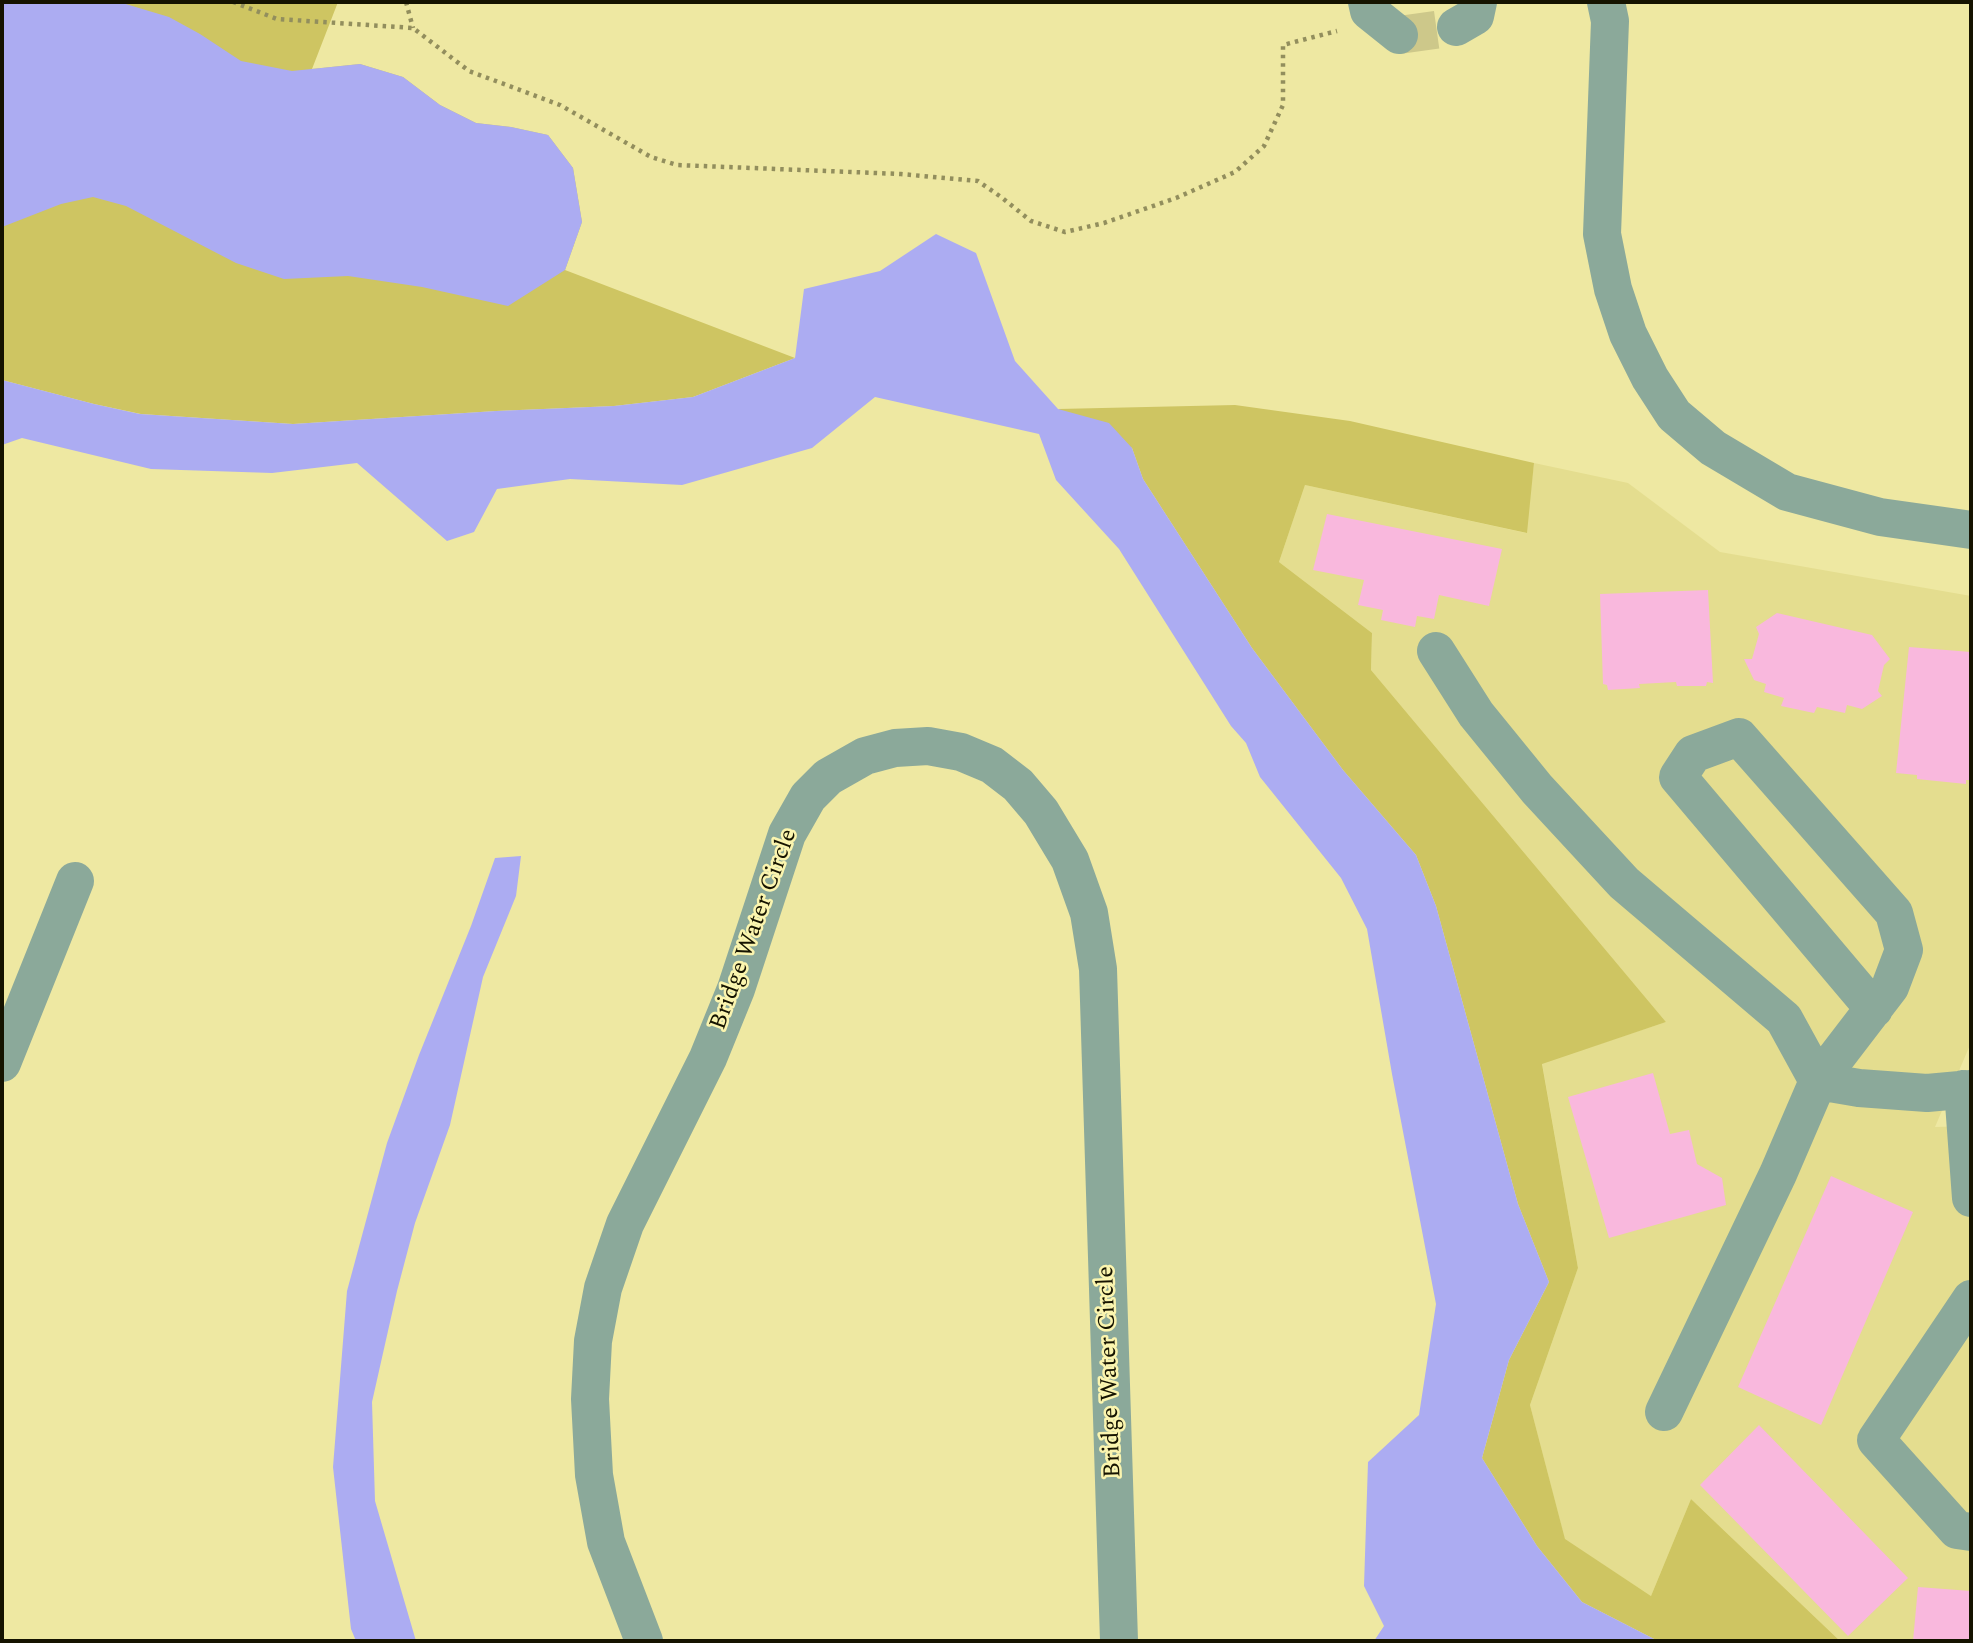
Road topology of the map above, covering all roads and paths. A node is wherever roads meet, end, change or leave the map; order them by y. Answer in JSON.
{"nodes":[{"id":1,"x":233,"y":2,"type":"edge"},
{"id":2,"x":405,"y":2,"type":"edge"},
{"id":3,"x":1606,"y":2,"type":"edge"},
{"id":4,"x":1368,"y":6,"type":"edge"},
{"id":5,"x":413,"y":28,"type":"junction"},
{"id":6,"x":1399,"y":35,"type":"dead end"},
{"id":7,"x":1971,"y":530,"type":"edge"},
{"id":8,"x":1436,"y":651,"type":"dead end"},
{"id":9,"x":75,"y":880,"type":"dead end"},
{"id":10,"x":1874,"y":1009,"type":"junction"},
{"id":11,"x":2,"y":1063,"type":"edge"},
{"id":12,"x":1818,"y":1081,"type":"junction"},
{"id":13,"x":1967,"y":1089,"type":"edge"},
{"id":14,"x":1971,"y":1198,"type":"edge"},
{"id":15,"x":1971,"y":1299,"type":"edge"},
{"id":16,"x":1664,"y":1412,"type":"dead end"},
{"id":17,"x":1971,"y":1532,"type":"edge"},
{"id":18,"x":644,"y":1641,"type":"edge"},
{"id":19,"x":1119,"y":1641,"type":"edge"}],
"edges":[{"from":1,"to":5,"type":"path"},
{"from":2,"to":5,"type":"path"},
{"from":3,"to":7,"type":"street"},
{"from":4,"to":5,"type":"path"},
{"from":4,"to":6,"type":"street"},
{"from":8,"to":12,"type":"street"},
{"from":9,"to":11,"type":"street"},
{"from":10,"to":10,"type":"street"},
{"from":10,"to":12,"type":"street"},
{"from":12,"to":13,"type":"street"},
{"from":12,"to":16,"type":"street"},
{"from":13,"to":14,"type":"street"},
{"from":15,"to":17,"type":"street"},
{"from":18,"to":19,"type":"street","name":"Bridge Water Circle"}]}
